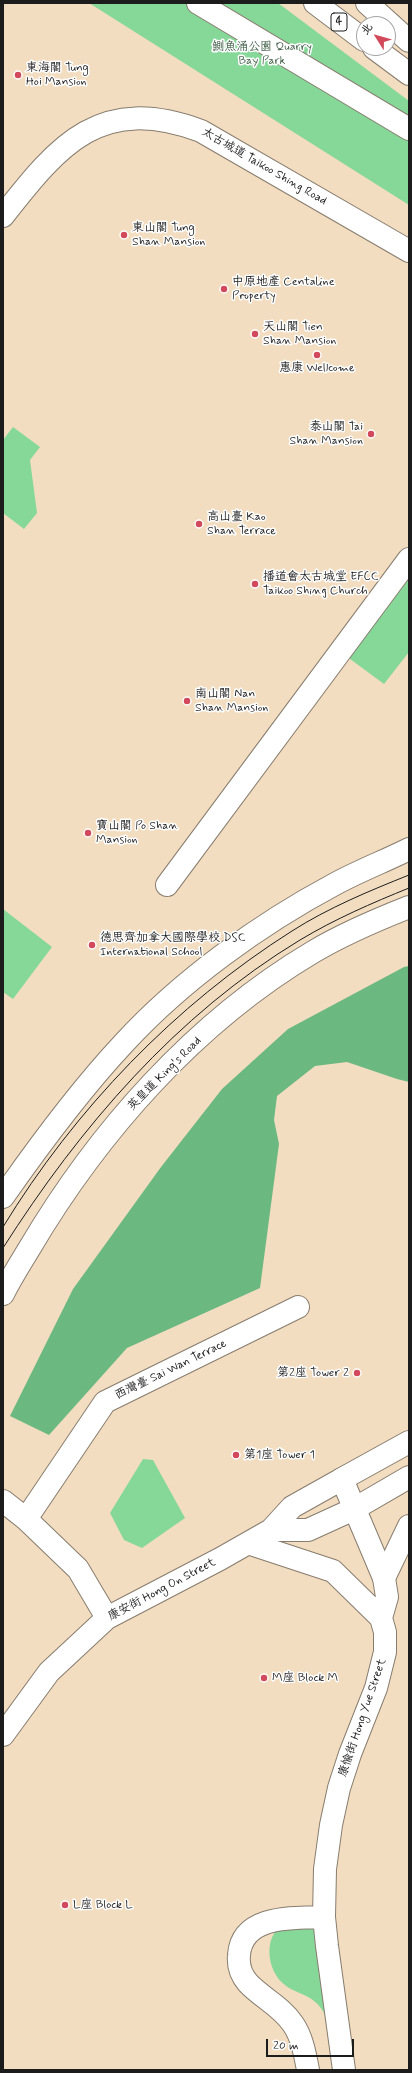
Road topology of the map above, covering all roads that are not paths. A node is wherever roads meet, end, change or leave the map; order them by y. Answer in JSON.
{"nodes":[{"id":1,"x":198,"y":3,"type":"edge"},
{"id":2,"x":315,"y":3,"type":"edge"},
{"id":3,"x":366,"y":3,"type":"edge"},
{"id":4,"x":356,"y":34,"type":"edge"},
{"id":5,"x":409,"y":40,"type":"edge"},
{"id":6,"x":385,"y":56,"type":"edge"},
{"id":7,"x":409,"y":74,"type":"edge"},
{"id":8,"x":409,"y":129,"type":"edge"},
{"id":9,"x":3,"y":216,"type":"edge"},
{"id":10,"x":409,"y":251,"type":"edge"},
{"id":11,"x":409,"y":559,"type":"edge"},
{"id":12,"x":409,"y":849,"type":"edge"},
{"id":13,"x":167,"y":885,"type":"dead end"},
{"id":14,"x":409,"y":907,"type":"edge"},
{"id":15,"x":33,"y":1155,"type":"junction"},
{"id":16,"x":3,"y":1183,"type":"edge"},
{"id":17,"x":3,"y":1197,"type":"edge"},
{"id":18,"x":3,"y":1294,"type":"edge"},
{"id":19,"x":298,"y":1307,"type":"dead end"},
{"id":20,"x":409,"y":1442,"type":"edge"},
{"id":21,"x":409,"y":1477,"type":"edge"},
{"id":22,"x":342,"y":1479,"type":"junction"},
{"id":23,"x":3,"y":1501,"type":"edge"},
{"id":24,"x":354,"y":1509,"type":"junction"},
{"id":25,"x":26,"y":1519,"type":"junction"},
{"id":26,"x":409,"y":1526,"type":"edge"},
{"id":27,"x":271,"y":1530,"type":"junction"},
{"id":28,"x":248,"y":1543,"type":"junction"},
{"id":29,"x":384,"y":1578,"type":"junction"},
{"id":30,"x":107,"y":1618,"type":"junction"},
{"id":31,"x":381,"y":1618,"type":"junction"},
{"id":32,"x":3,"y":1735,"type":"edge"},
{"id":33,"x":324,"y":1917,"type":"junction"},
{"id":34,"x":308,"y":2070,"type":"edge"},
{"id":35,"x":344,"y":2070,"type":"edge"}],
"edges":[{"from":1,"to":8,"type":"main road"},
{"from":2,"to":4,"type":"main road","number":"4"},
{"from":3,"to":5,"type":"main road"},
{"from":6,"to":7,"type":"main road"},
{"from":9,"to":10,"type":"main road","name":"太古城道 Taikoo Shing Road"},
{"from":11,"to":13,"type":"main road"},
{"from":12,"to":15,"type":"main road"},
{"from":14,"to":18,"type":"main road","name":"英皇道 King's Road"},
{"from":15,"to":16,"type":"main road"},
{"from":15,"to":17,"type":"main road"},
{"from":19,"to":25,"type":"main road","name":"西灣臺 Sai Wan Terrace"},
{"from":20,"to":22,"type":"main road","name":"康安街 Hong On Street"},
{"from":21,"to":24,"type":"main road","name":"康安街 Hong On Street"},
{"from":22,"to":24,"type":"main road","name":"康愉街 Hong Yue Street"},
{"from":22,"to":27,"type":"main road","name":"康安街 Hong On Street"},
{"from":23,"to":25,"type":"main road"},
{"from":24,"to":27,"type":"main road","name":"康安街 Hong On Street"},
{"from":24,"to":29,"type":"main road","name":"康愉街 Hong Yue Street"},
{"from":25,"to":30,"type":"main road"},
{"from":26,"to":29,"type":"main road"},
{"from":27,"to":28,"type":"main road","name":"康安街 Hong On Street"},
{"from":28,"to":30,"type":"main road","name":"康安街 Hong On Street"},
{"from":28,"to":31,"type":"main road"},
{"from":29,"to":31,"type":"main road","name":"康愉街 Hong Yue Street"},
{"from":30,"to":32,"type":"main road","name":"康安街 Hong On Street"},
{"from":31,"to":33,"type":"main road","name":"康愉街 Hong Yue Street"},
{"from":33,"to":34,"type":"main road"},
{"from":33,"to":35,"type":"main road","name":"康愉街 Hong Yue Street"}]}
